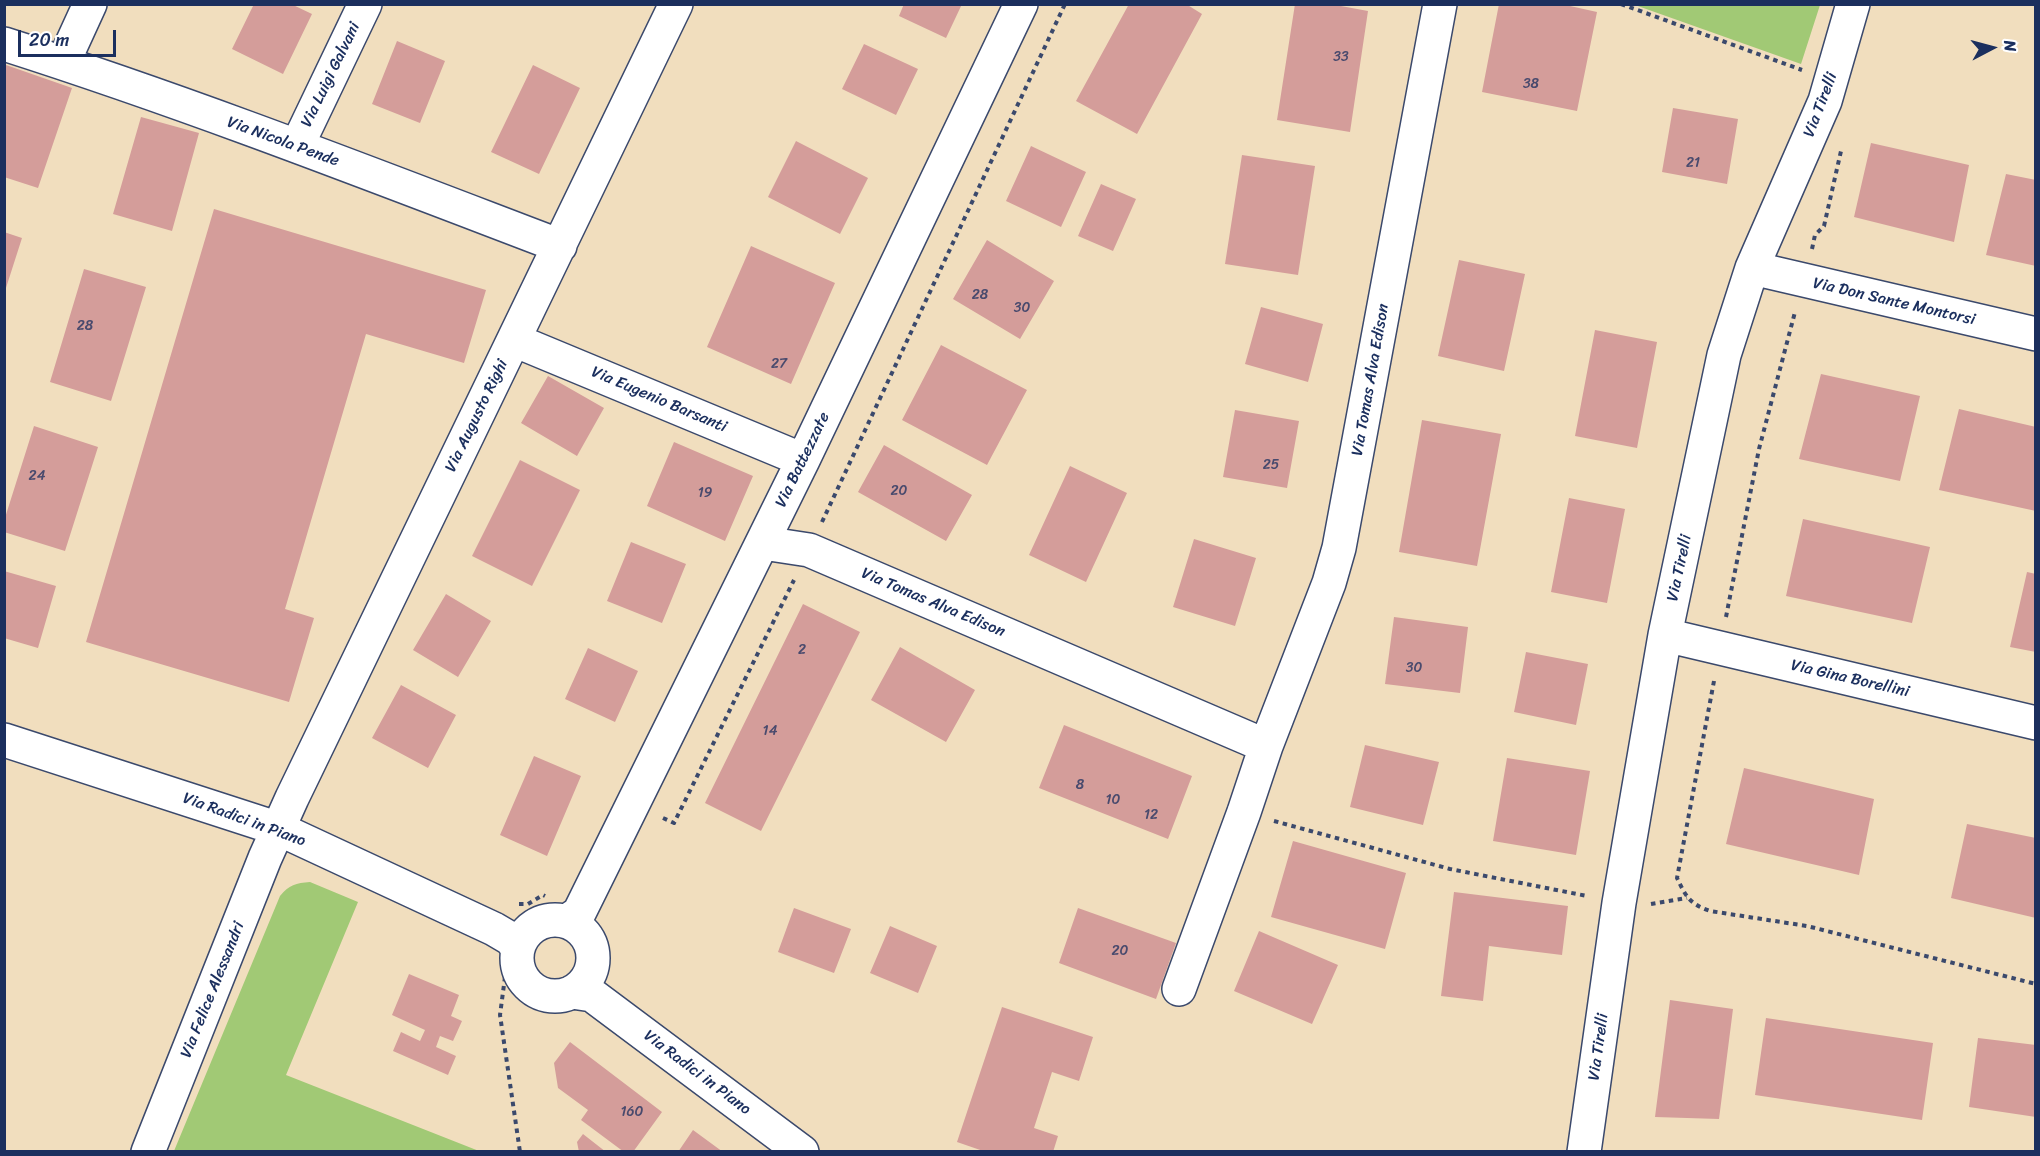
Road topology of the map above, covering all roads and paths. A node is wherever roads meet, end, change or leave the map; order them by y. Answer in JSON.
{"nodes":[{"id":1,"x":90,"y":4,"type":"edge"},
{"id":2,"x":365,"y":4,"type":"edge"},
{"id":3,"x":676,"y":4,"type":"edge"},
{"id":4,"x":1021,"y":4,"type":"edge"},
{"id":5,"x":1440,"y":4,"type":"edge"},
{"id":6,"x":1621,"y":4,"type":"edge"},
{"id":7,"x":1853,"y":4,"type":"edge"},
{"id":8,"x":4,"y":44,"type":"edge"},
{"id":9,"x":63,"y":63,"type":"junction"},
{"id":10,"x":1805,"y":71,"type":"dead end"},
{"id":11,"x":297,"y":146,"type":"junction"},
{"id":12,"x":1842,"y":146,"type":"dead end"},
{"id":13,"x":560,"y":246,"type":"junction"},
{"id":14,"x":1752,"y":268,"type":"junction"},
{"id":15,"x":1803,"y":282,"type":"junction"},
{"id":16,"x":2036,"y":334,"type":"edge"},
{"id":17,"x":514,"y":340,"type":"junction"},
{"id":18,"x":803,"y":460,"type":"junction"},
{"id":19,"x":763,"y":543,"type":"junction"},
{"id":20,"x":1665,"y":636,"type":"junction"},
{"id":21,"x":1720,"y":648,"type":"junction"},
{"id":22,"x":2036,"y":723,"type":"edge"},
{"id":23,"x":4,"y":740,"type":"edge"},
{"id":24,"x":1266,"y":746,"type":"junction"},
{"id":25,"x":1244,"y":812,"type":"junction"},
{"id":26,"x":279,"y":829,"type":"junction"},
{"id":27,"x":1619,"y":903,"type":"junction"},
{"id":28,"x":575,"y":921,"type":"junction"},
{"id":29,"x":513,"y":946,"type":"junction"},
{"id":30,"x":2036,"y":984,"type":"edge"},
{"id":31,"x":584,"y":989,"type":"junction"},
{"id":32,"x":1179,"y":989,"type":"dead end"},
{"id":33,"x":148,"y":1152,"type":"edge"},
{"id":34,"x":520,"y":1152,"type":"edge"},
{"id":35,"x":802,"y":1152,"type":"edge"},
{"id":36,"x":1584,"y":1152,"type":"edge"}],
"edges":[{"from":1,"to":9,"type":"street"},
{"from":2,"to":11,"type":"street","name":"Via Luigi Galvani"},
{"from":3,"to":13,"type":"street","name":"Via Augusto Righi"},
{"from":4,"to":18,"type":"street","name":"Via Battezzate"},
{"from":5,"to":24,"type":"street","name":"Via Tomas Alva Edison"},
{"from":6,"to":10,"type":"path"},
{"from":7,"to":14,"type":"street","name":"Via Tirelli"},
{"from":8,"to":9,"type":"street","name":"Via Nicola Pende"},
{"from":9,"to":11,"type":"street","name":"Via Nicola Pende"},
{"from":11,"to":13,"type":"street","name":"Via Nicola Pende"},
{"from":12,"to":15,"type":"path"},
{"from":13,"to":17,"type":"street","name":"Via Augusto Righi"},
{"from":14,"to":15,"type":"street","name":"Via Don Sante Montorsi"},
{"from":14,"to":20,"type":"street","name":"Via Tirelli"},
{"from":15,"to":16,"type":"street","name":"Via Don Sante Montorsi"},
{"from":15,"to":21,"type":"path"},
{"from":17,"to":18,"type":"street","name":"Via Eugenio Barsanti"},
{"from":17,"to":26,"type":"street","name":"Via Augusto Righi"},
{"from":18,"to":19,"type":"street","name":"Via Battezzate"},
{"from":19,"to":24,"type":"street","name":"Via Tomas Alva Edison"},
{"from":19,"to":28,"type":"street","name":"Via Battezzate"},
{"from":20,"to":21,"type":"street","name":"Via Gina Borellini"},
{"from":20,"to":27,"type":"street","name":"Via Tirelli"},
{"from":21,"to":22,"type":"street","name":"Via Gina Borellini"},
{"from":21,"to":30,"type":"path"},
{"from":23,"to":26,"type":"street","name":"Via Radici in Piano"},
{"from":24,"to":25,"type":"street","name":"Via Tomas Alva Edison"},
{"from":25,"to":27,"type":"path"},
{"from":25,"to":32,"type":"street","name":"Via Tomas Alva Edison"},
{"from":26,"to":29,"type":"street","name":"Via Radici in Piano"},
{"from":26,"to":33,"type":"street","name":"Via Felice Alessandri"},
{"from":27,"to":36,"type":"street","name":"Via Tirelli"},
{"from":28,"to":29,"type":"street"},
{"from":28,"to":31,"type":"street"},
{"from":29,"to":31,"type":"street"},
{"from":29,"to":34,"type":"path"},
{"from":31,"to":35,"type":"street","name":"Via Radici in Piano"}]}
